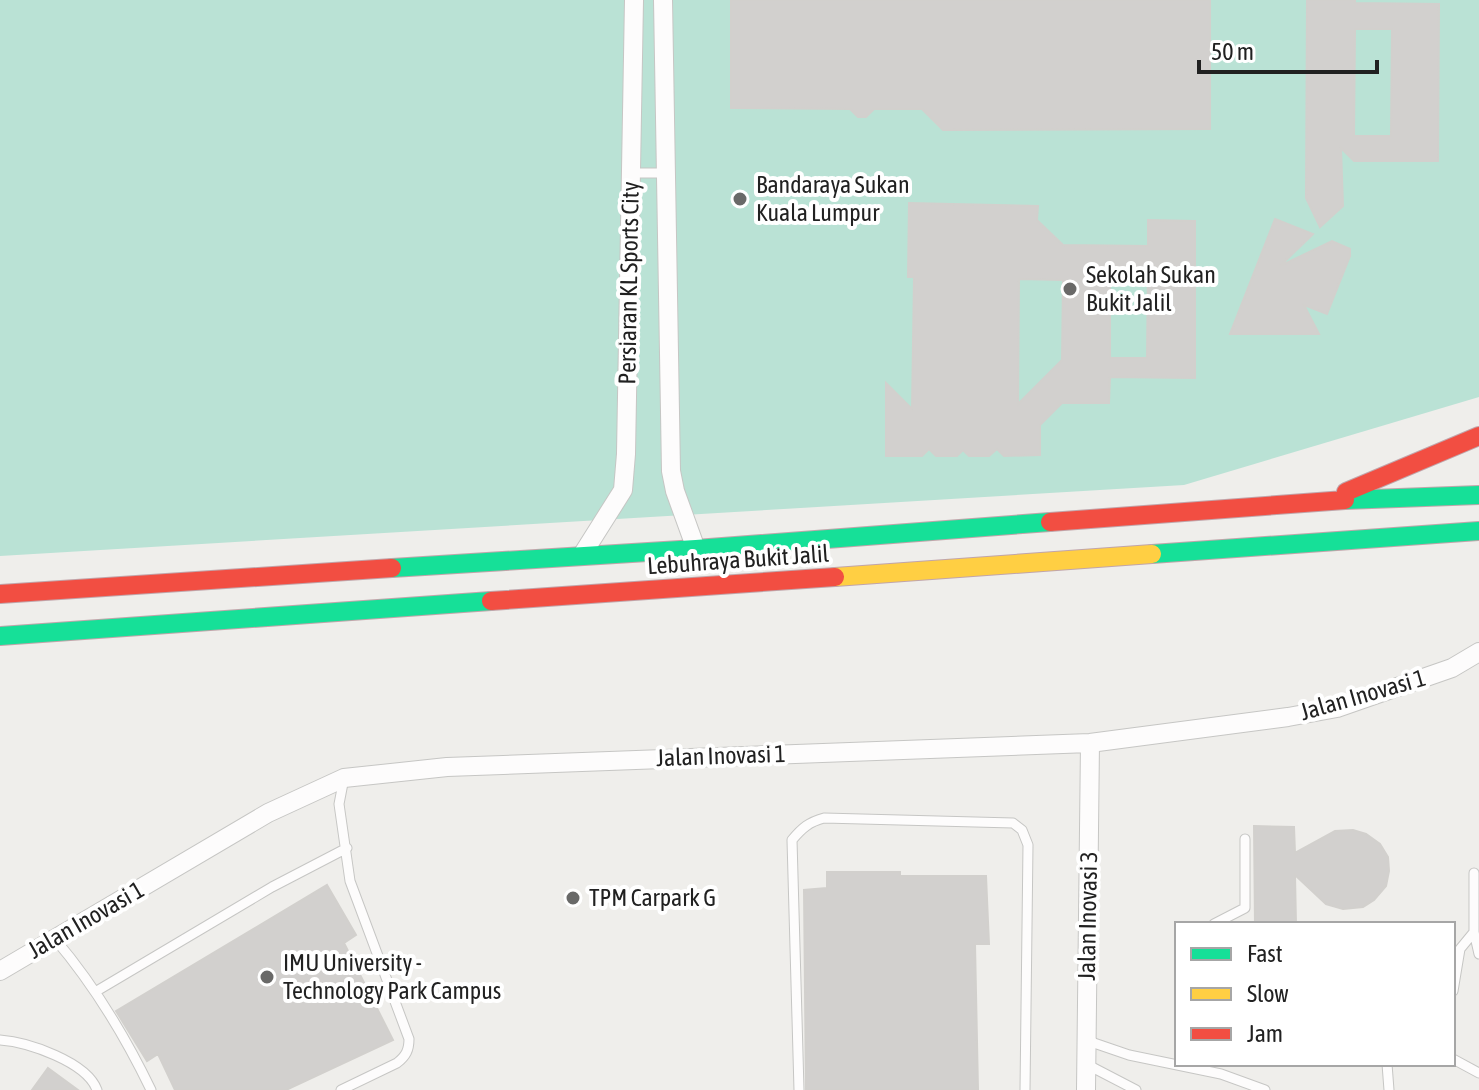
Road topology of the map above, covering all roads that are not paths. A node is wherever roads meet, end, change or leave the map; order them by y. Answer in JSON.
{"nodes":[{"id":1,"x":634,"y":0,"type":"edge"},
{"id":2,"x":663,"y":0,"type":"edge"},
{"id":3,"x":630,"y":173,"type":"junction"},
{"id":4,"x":666,"y":173,"type":"junction"},
{"id":5,"x":1479,"y":436,"type":"edge"},
{"id":6,"x":1479,"y":495,"type":"edge"},
{"id":7,"x":1332,"y":500,"type":"junction"},
{"id":8,"x":1479,"y":531,"type":"edge"},
{"id":9,"x":696,"y":549,"type":"junction"},
{"id":10,"x":582,"y":555,"type":"junction"},
{"id":11,"x":0,"y":594,"type":"edge"},
{"id":12,"x":0,"y":636,"type":"edge"},
{"id":13,"x":1479,"y":652,"type":"edge"},
{"id":14,"x":1090,"y":743,"type":"junction"},
{"id":15,"x":344,"y":778,"type":"junction"},
{"id":16,"x":1245,"y":839,"type":"dead end"},
{"id":17,"x":347,"y":848,"type":"junction"},
{"id":18,"x":1474,"y":873,"type":"dead end"},
{"id":19,"x":1218,"y":922,"type":"edge"},
{"id":20,"x":1474,"y":932,"type":"junction"},
{"id":21,"x":55,"y":939,"type":"junction"},
{"id":22,"x":1479,"y":954,"type":"edge"},
{"id":23,"x":0,"y":971,"type":"edge"},
{"id":24,"x":1455,"y":979,"type":"edge"},
{"id":25,"x":95,"y":992,"type":"junction"},
{"id":26,"x":1086,"y":1036,"type":"junction"},
{"id":27,"x":0,"y":1040,"type":"edge"},
{"id":28,"x":1455,"y":1060,"type":"edge"},
{"id":29,"x":1085,"y":1063,"type":"junction"},
{"id":30,"x":1175,"y":1063,"type":"edge"},
{"id":31,"x":1387,"y":1066,"type":"edge"},
{"id":32,"x":1199,"y":1067,"type":"edge"},
{"id":33,"x":1479,"y":1073,"type":"edge"},
{"id":34,"x":97,"y":1090,"type":"edge"},
{"id":35,"x":151,"y":1090,"type":"edge"},
{"id":36,"x":341,"y":1090,"type":"edge"},
{"id":37,"x":799,"y":1090,"type":"edge"},
{"id":38,"x":1025,"y":1090,"type":"edge"},
{"id":39,"x":1086,"y":1090,"type":"edge"},
{"id":40,"x":1136,"y":1090,"type":"edge"},
{"id":41,"x":1265,"y":1090,"type":"edge"},
{"id":42,"x":1389,"y":1090,"type":"edge"}],
"edges":[{"from":1,"to":3,"type":"street","name":"Persiaran KL Sports City"},
{"from":2,"to":4,"type":"street","name":"Persiaran KL Sports City"},
{"from":3,"to":4,"type":"lane"},
{"from":3,"to":10,"type":"street","name":"Persiaran KL Sports City"},
{"from":4,"to":9,"type":"street","name":"Persiaran KL Sports City"},
{"from":5,"to":7,"type":"highway"},
{"from":6,"to":7,"type":"highway","name":"Lebuhraya Bukit Jalil"},
{"from":7,"to":9,"type":"highway","name":"Lebuhraya Bukit Jalil"},
{"from":8,"to":12,"type":"highway","name":"Lebuhraya Bukit Jalil"},
{"from":9,"to":10,"type":"highway","name":"Lebuhraya Bukit Jalil"},
{"from":10,"to":11,"type":"highway","name":"Lebuhraya Bukit Jalil"},
{"from":13,"to":14,"type":"street","name":"Jalan Inovasi 1"},
{"from":14,"to":15,"type":"street","name":"Jalan Inovasi 1"},
{"from":14,"to":26,"type":"street","name":"Jalan Inovasi 3"},
{"from":15,"to":17,"type":"lane"},
{"from":15,"to":21,"type":"street","name":"Jalan Inovasi 1"},
{"from":16,"to":19,"type":"lane"},
{"from":17,"to":25,"type":"lane"},
{"from":17,"to":36,"type":"lane"},
{"from":18,"to":20,"type":"lane"},
{"from":20,"to":22,"type":"lane"},
{"from":20,"to":24,"type":"lane"},
{"from":21,"to":23,"type":"street","name":"Jalan Inovasi 1"},
{"from":21,"to":25,"type":"lane"},
{"from":25,"to":35,"type":"lane"},
{"from":26,"to":29,"type":"street","name":"Jalan Inovasi 3"},
{"from":26,"to":30,"type":"lane"},
{"from":27,"to":34,"type":"lane"},
{"from":28,"to":33,"type":"lane"},
{"from":29,"to":39,"type":"street","name":"Jalan Inovasi 3"},
{"from":29,"to":40,"type":"lane"},
{"from":31,"to":42,"type":"lane"},
{"from":32,"to":41,"type":"lane"},
{"from":37,"to":38,"type":"lane"}]}
